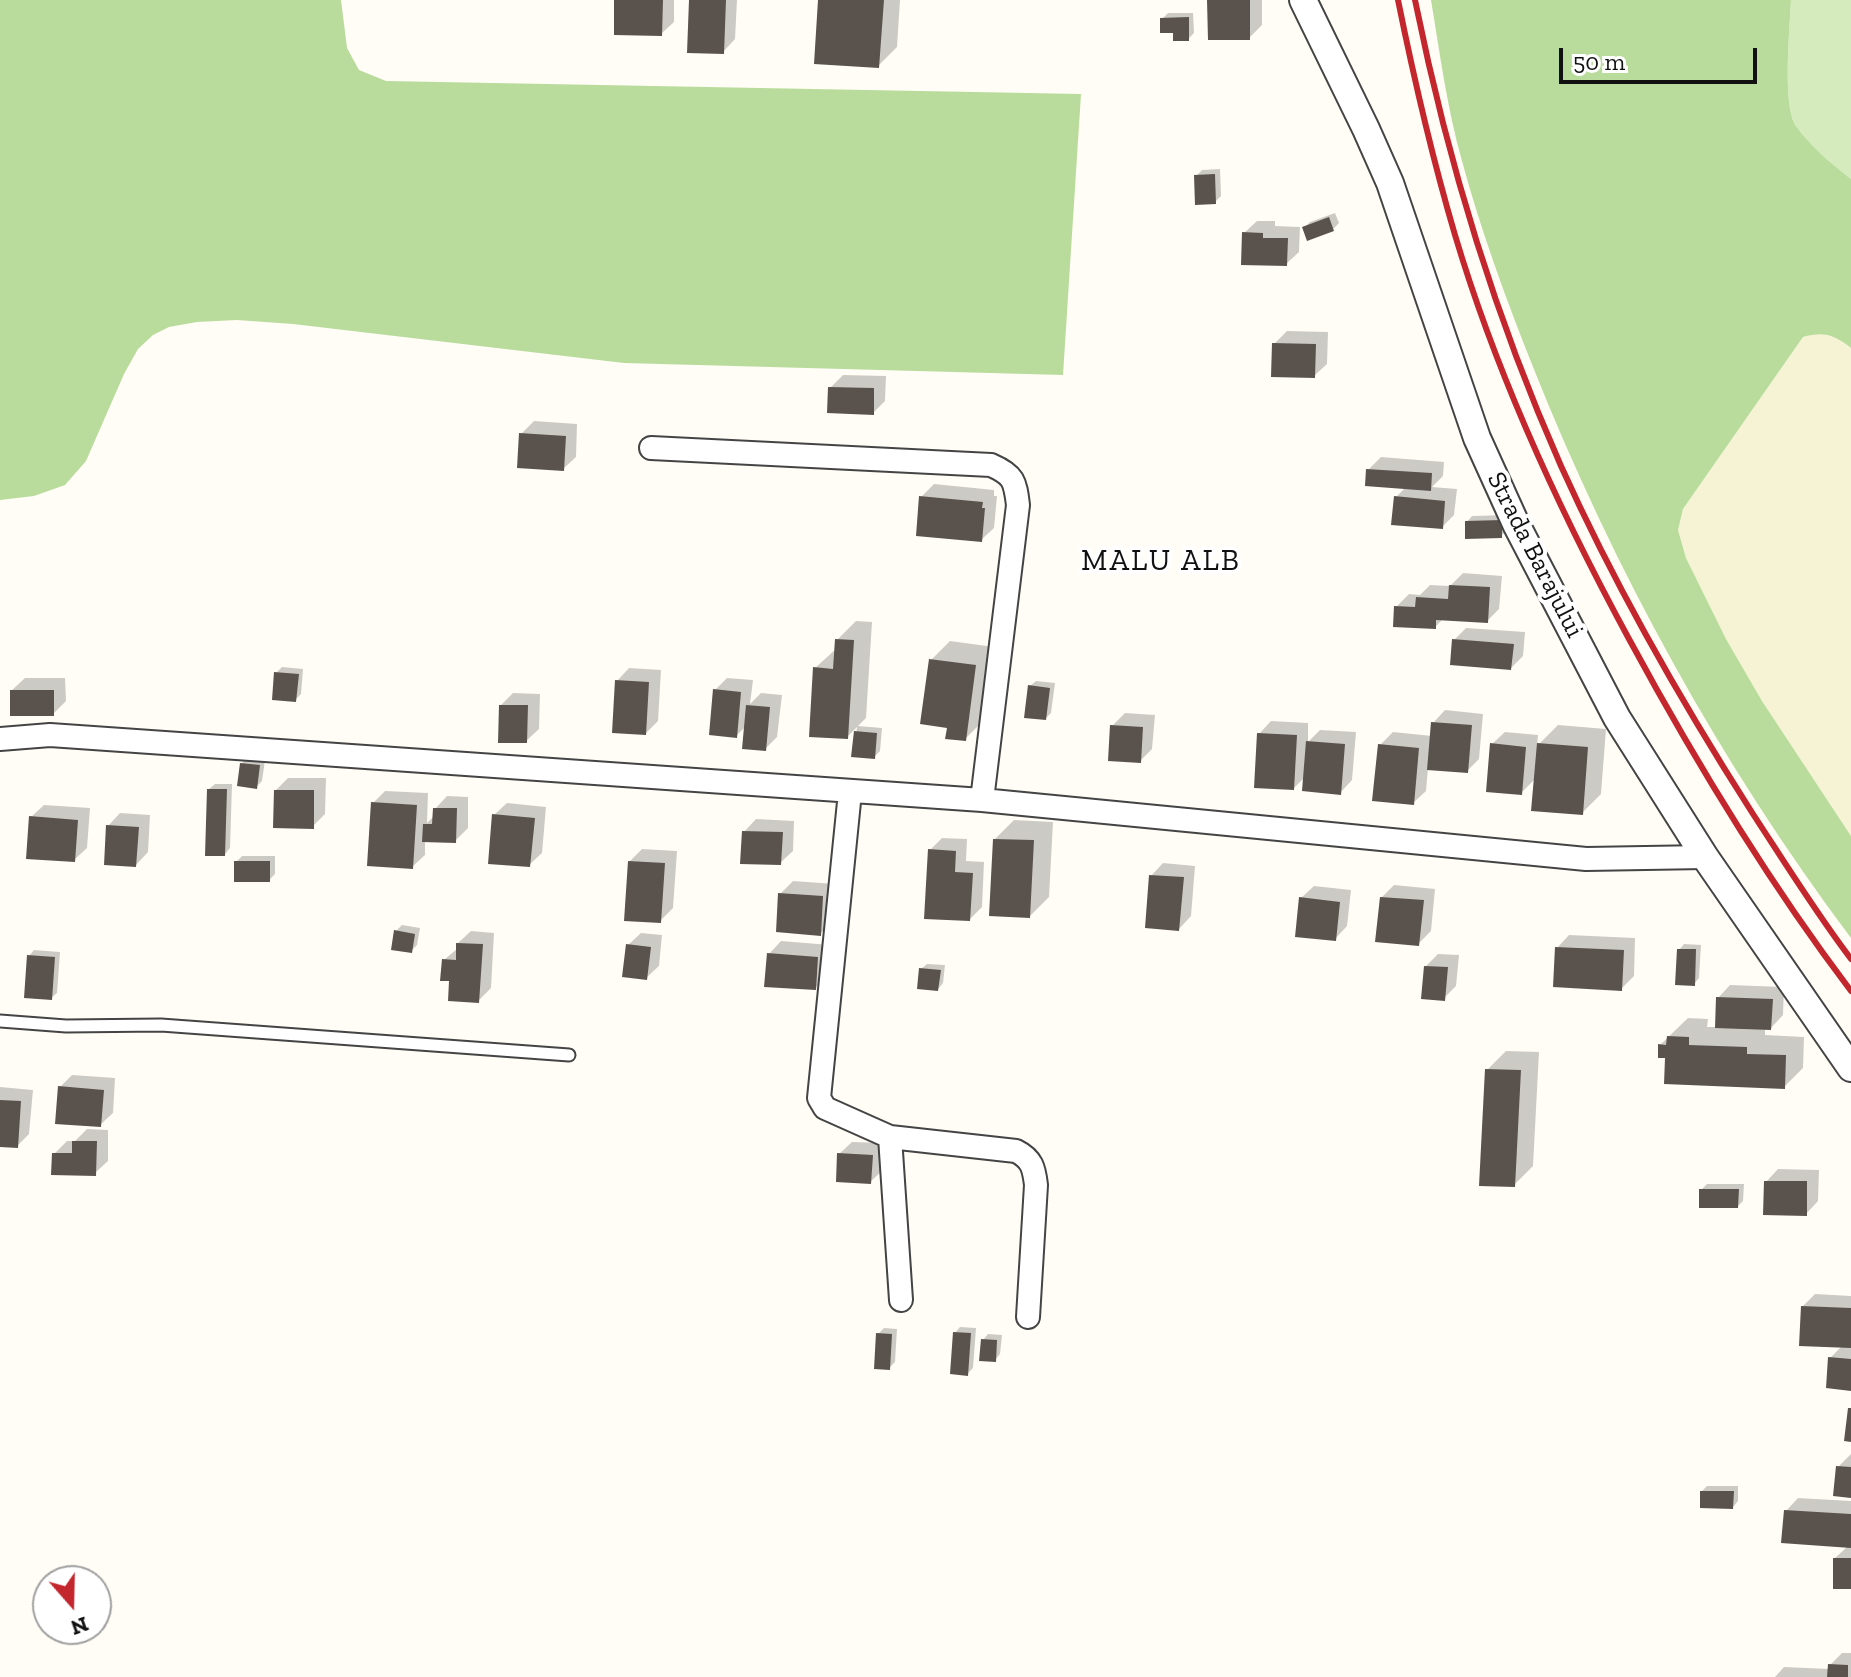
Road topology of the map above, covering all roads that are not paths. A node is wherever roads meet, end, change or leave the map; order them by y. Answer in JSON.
{"nodes":[{"id":1,"x":1303,"y":0,"type":"edge"},
{"id":2,"x":651,"y":448,"type":"dead end"},
{"id":3,"x":0,"y":739,"type":"edge"},
{"id":4,"x":850,"y":792,"type":"junction"},
{"id":5,"x":982,"y":800,"type":"junction"},
{"id":6,"x":1705,"y":857,"type":"junction"},
{"id":7,"x":0,"y":1021,"type":"edge"},
{"id":8,"x":569,"y":1055,"type":"dead end"},
{"id":9,"x":1851,"y":1068,"type":"edge"},
{"id":10,"x":890,"y":1137,"type":"junction"},
{"id":11,"x":901,"y":1300,"type":"dead end"},
{"id":12,"x":1028,"y":1317,"type":"dead end"}],
"edges":[{"from":1,"to":6,"type":"street","name":"Strada Barajului"},
{"from":2,"to":5,"type":"street"},
{"from":3,"to":4,"type":"street"},
{"from":4,"to":5,"type":"street"},
{"from":4,"to":10,"type":"street"},
{"from":5,"to":6,"type":"street"},
{"from":6,"to":9,"type":"street","name":"Strada Barajului"},
{"from":7,"to":8,"type":"lane"},
{"from":10,"to":11,"type":"street"},
{"from":10,"to":12,"type":"street"}]}
